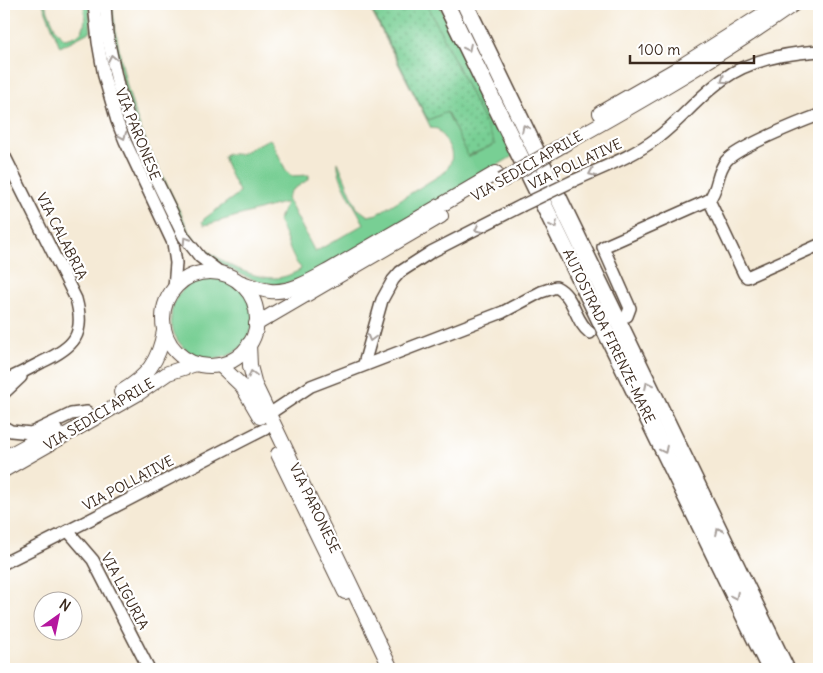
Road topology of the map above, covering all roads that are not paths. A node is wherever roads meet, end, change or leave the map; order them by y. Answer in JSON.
{"nodes":[{"id":1,"x":94,"y":4,"type":"edge"},
{"id":2,"x":105,"y":4,"type":"edge"},
{"id":3,"x":446,"y":4,"type":"edge"},
{"id":4,"x":465,"y":4,"type":"edge"},
{"id":5,"x":778,"y":4,"type":"edge"},
{"id":6,"x":794,"y":4,"type":"edge"},
{"id":7,"x":819,"y":52,"type":"edge"},
{"id":8,"x":819,"y":115,"type":"edge"},
{"id":9,"x":560,"y":141,"type":"junction"},
{"id":10,"x":4,"y":155,"type":"edge"},
{"id":11,"x":498,"y":177,"type":"junction"},
{"id":12,"x":709,"y":200,"type":"junction"},
{"id":13,"x":819,"y":245,"type":"edge"},
{"id":14,"x":221,"y":273,"type":"junction"},
{"id":15,"x":239,"y":282,"type":"junction"},
{"id":16,"x":174,"y":288,"type":"junction"},
{"id":17,"x":627,"y":316,"type":"dead end"},
{"id":18,"x":256,"y":324,"type":"junction"},
{"id":19,"x":164,"y":330,"type":"junction"},
{"id":20,"x":590,"y":333,"type":"dead end"},
{"id":21,"x":249,"y":344,"type":"junction"},
{"id":22,"x":196,"y":364,"type":"junction"},
{"id":23,"x":364,"y":364,"type":"junction"},
{"id":24,"x":220,"y":365,"type":"junction"},
{"id":25,"x":32,"y":368,"type":"junction"},
{"id":26,"x":4,"y":381,"type":"edge"},
{"id":27,"x":4,"y":393,"type":"edge"},
{"id":28,"x":87,"y":412,"type":"junction"},
{"id":29,"x":269,"y":414,"type":"junction"},
{"id":30,"x":4,"y":427,"type":"edge"},
{"id":31,"x":265,"y":429,"type":"junction"},
{"id":32,"x":4,"y":458,"type":"edge"},
{"id":33,"x":4,"y":470,"type":"edge"},
{"id":34,"x":68,"y":531,"type":"junction"},
{"id":35,"x":4,"y":562,"type":"edge"},
{"id":36,"x":149,"y":669,"type":"edge"},
{"id":37,"x":383,"y":669,"type":"edge"},
{"id":38,"x":391,"y":669,"type":"edge"},
{"id":39,"x":770,"y":669,"type":"edge"},
{"id":40,"x":786,"y":669,"type":"edge"}],
"edges":[{"from":1,"to":16,"type":"street","name":"VIA PARONESE","one_way":true},
{"from":14,"to":2,"type":"street","name":"VIA PARONESE","one_way":true},
{"from":3,"to":39,"type":"highway","name":"AUTOSTRADA FIRENZE-MARE","one_way":true},
{"from":40,"to":4,"type":"highway","name":"AUTOSTRADA FIRENZE-MARE","one_way":true},
{"from":5,"to":9,"type":"main road","name":"VIA SEDICI APRILE"},
{"from":6,"to":9,"type":"main road","name":"VIA SEDICI APRILE"},
{"from":7,"to":23,"type":"street","name":"VIA POLLATIVE","one_way":true,"bridge":true},
{"from":8,"to":12,"type":"street"},
{"from":9,"to":11,"type":"main road","name":"VIA SEDICI APRILE"},
{"from":10,"to":25,"type":"street","name":"VIA CALABRIA"},
{"from":11,"to":15,"type":"main road","name":"VIA SEDICI APRILE"},
{"from":11,"to":18,"type":"main road","name":"VIA SEDICI APRILE"},
{"from":12,"to":13,"type":"street"},
{"from":12,"to":17,"type":"street"},
{"from":14,"to":15,"type":"main road","name":"VIA SEDICI APRILE"},
{"from":14,"to":16,"type":"main road","name":"VIA SEDICI APRILE"},
{"from":15,"to":18,"type":"main road","name":"VIA SEDICI APRILE"},
{"from":16,"to":19,"type":"main road","name":"VIA SEDICI APRILE"},
{"from":18,"to":21,"type":"main road","name":"VIA SEDICI APRILE"},
{"from":19,"to":22,"type":"main road"},
{"from":19,"to":28,"type":"main road","name":"VIA SEDICI APRILE"},
{"from":20,"to":23,"type":"street"},
{"from":21,"to":24,"type":"main road","name":"VIA SEDICI APRILE"},
{"from":29,"to":21,"type":"main road","name":"VIA PARONESE","one_way":true},
{"from":22,"to":24,"type":"main road","name":"VIA SEDICI APRILE"},
{"from":22,"to":33,"type":"main road","name":"VIA SEDICI APRILE"},
{"from":23,"to":29,"type":"street"},
{"from":24,"to":31,"type":"main road","name":"VIA PARONESE"},
{"from":25,"to":26,"type":"street"},
{"from":25,"to":27,"type":"street"},
{"from":28,"to":30,"type":"street"},
{"from":28,"to":32,"type":"main road","name":"VIA SEDICI APRILE"},
{"from":29,"to":38,"type":"main road","name":"VIA PARONESE"},
{"from":31,"to":34,"type":"street","name":"VIA POLLATIVE"},
{"from":31,"to":37,"type":"main road","name":"VIA PARONESE"},
{"from":34,"to":35,"type":"street","name":"VIA POLLATIVE"},
{"from":34,"to":36,"type":"street","name":"VIA LIGURIA"}]}
